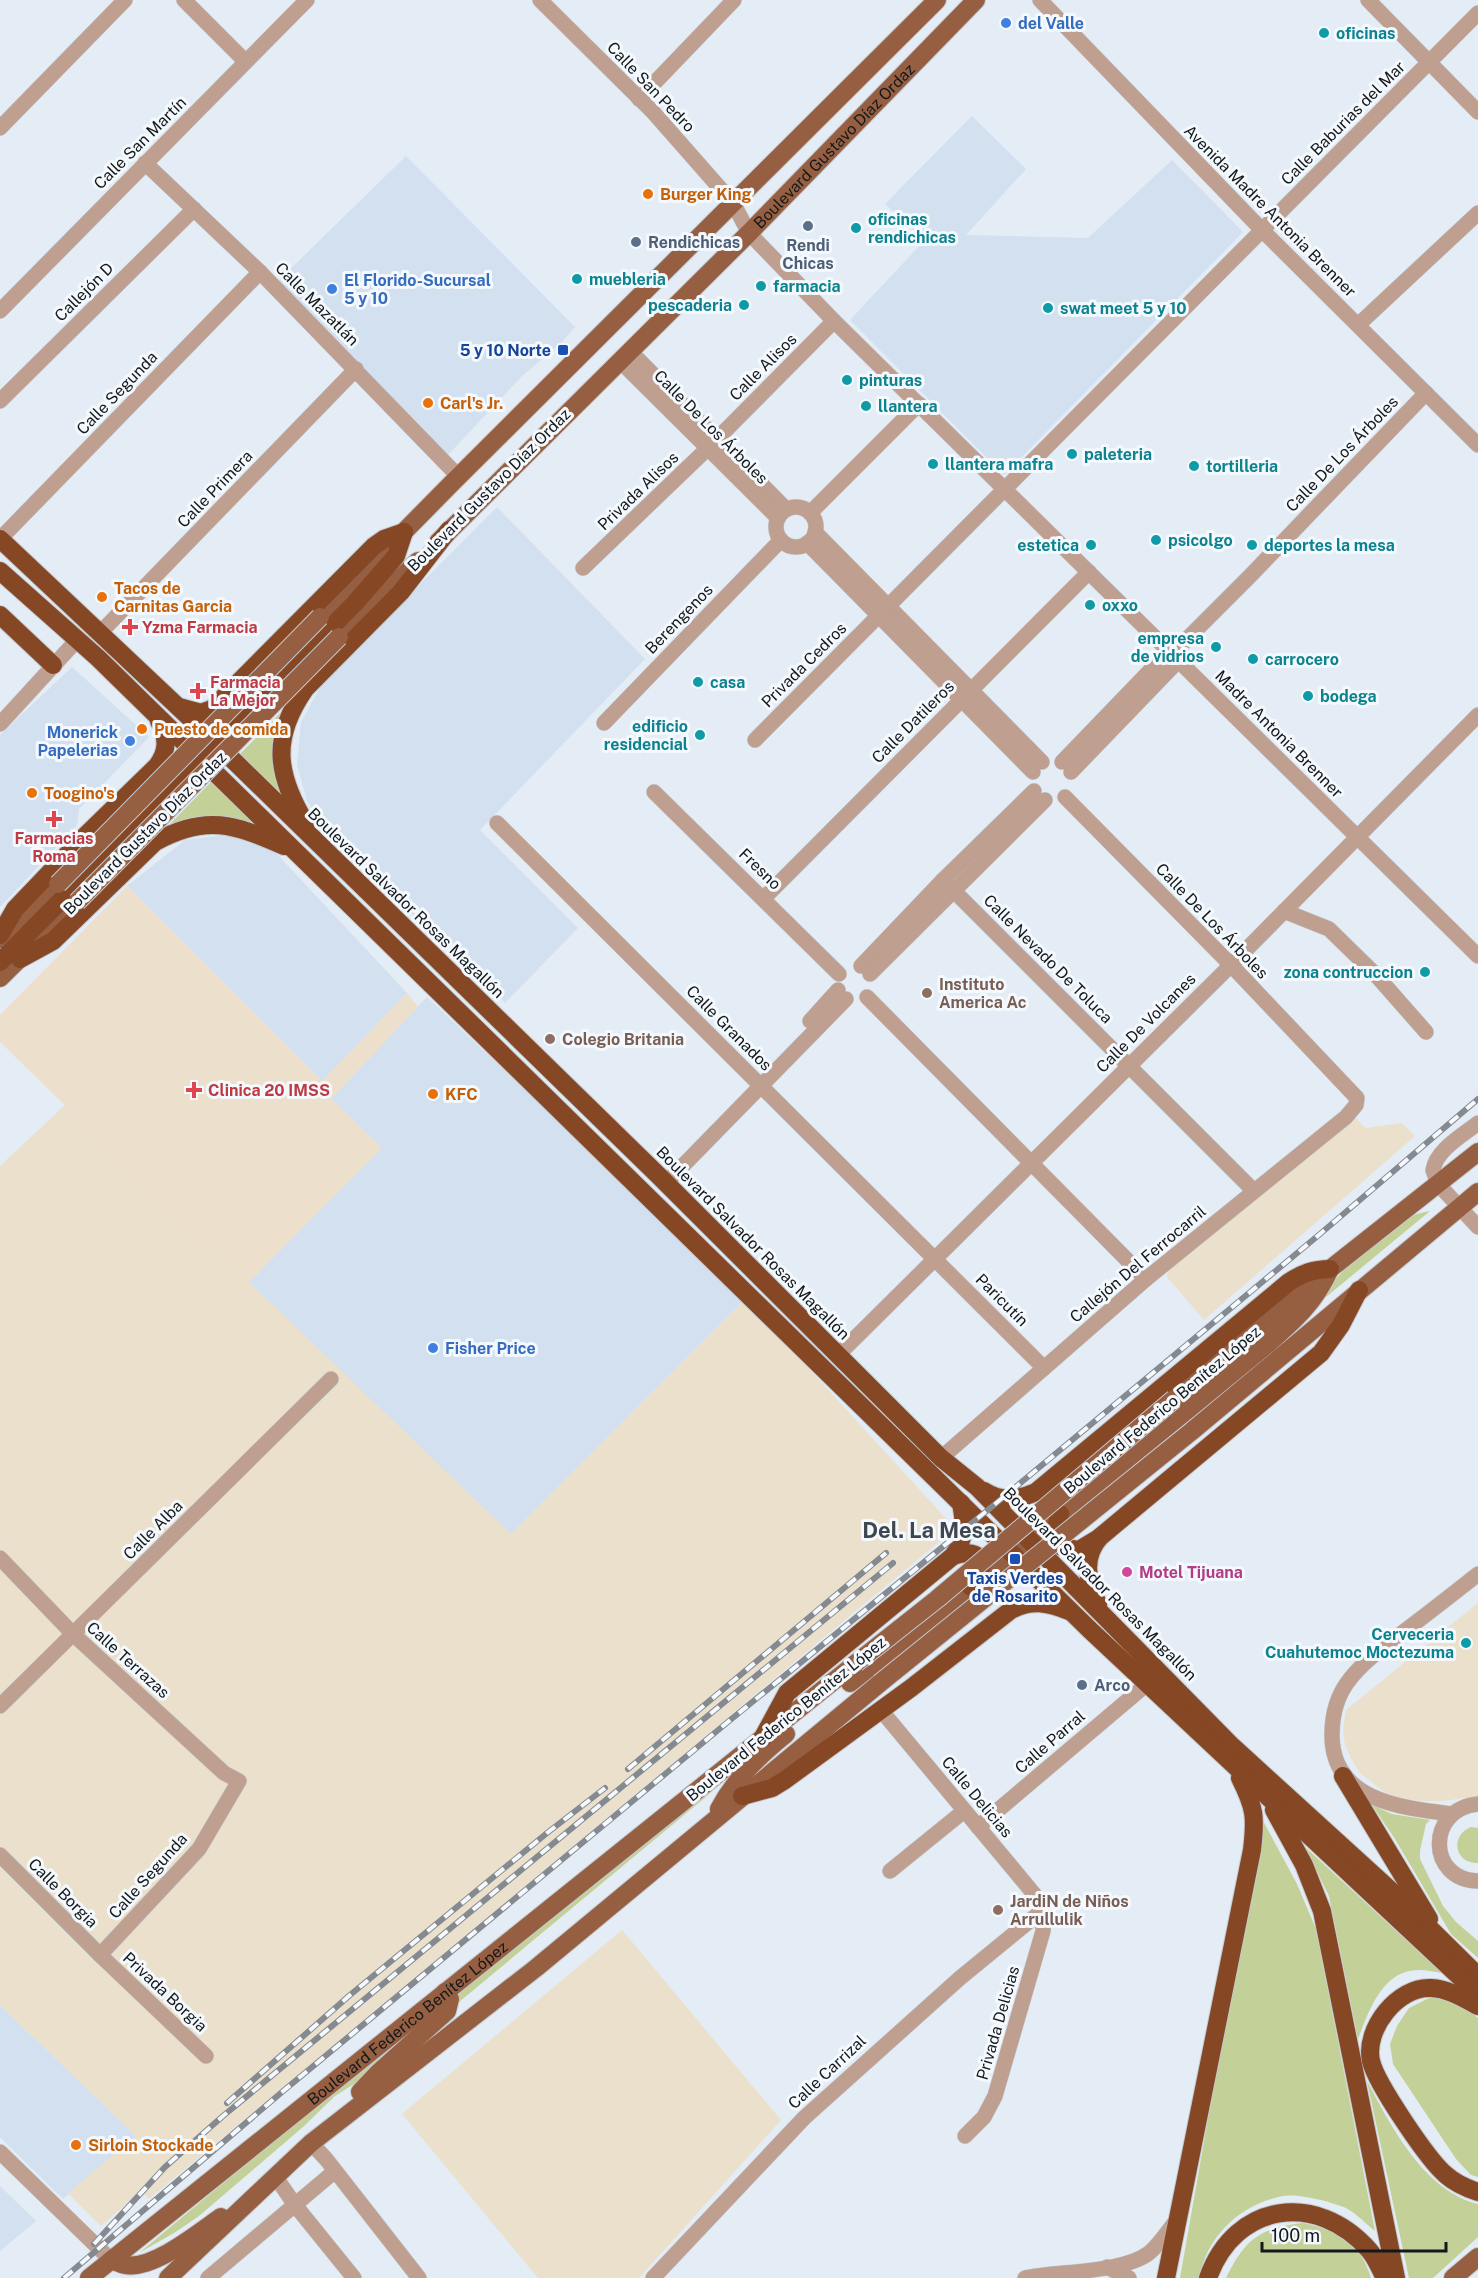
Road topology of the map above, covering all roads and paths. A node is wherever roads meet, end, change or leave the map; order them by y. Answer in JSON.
{"nodes":[{"id":1,"x":125,"y":0,"type":"edge"},
{"id":2,"x":184,"y":0,"type":"edge"},
{"id":3,"x":307,"y":0,"type":"edge"},
{"id":4,"x":540,"y":0,"type":"edge"},
{"id":5,"x":734,"y":0,"type":"edge"},
{"id":6,"x":937,"y":0,"type":"edge"},
{"id":7,"x":976,"y":0,"type":"edge"},
{"id":8,"x":1040,"y":0,"type":"edge"},
{"id":9,"x":1368,"y":0,"type":"edge"},
{"id":10,"x":1478,"y":13,"type":"edge"},
{"id":11,"x":245,"y":61,"type":"junction"},
{"id":12,"x":1429,"y":62,"type":"junction"},
{"id":13,"x":639,"y":99,"type":"junction"},
{"id":14,"x":1478,"y":112,"type":"edge"},
{"id":15,"x":0,"y":128,"type":"edge"},
{"id":16,"x":146,"y":163,"type":"junction"},
{"id":17,"x":733,"y":203,"type":"junction"},
{"id":18,"x":194,"y":209,"type":"junction"},
{"id":19,"x":1478,"y":213,"type":"edge"},
{"id":20,"x":1262,"y":230,"type":"junction"},
{"id":21,"x":749,"y":233,"type":"junction"},
{"id":22,"x":260,"y":272,"type":"junction"},
{"id":23,"x":0,"y":311,"type":"edge"},
{"id":24,"x":834,"y":321,"type":"junction"},
{"id":25,"x":1358,"y":325,"type":"junction"},
{"id":26,"x":625,"y":356,"type":"junction"},
{"id":27,"x":356,"y":369,"type":"junction"},
{"id":28,"x":1426,"y":393,"type":"junction"},
{"id":29,"x":0,"y":401,"type":"edge"},
{"id":30,"x":920,"y":404,"type":"junction"},
{"id":31,"x":712,"y":444,"type":"junction"},
{"id":32,"x":1478,"y":445,"type":"edge"},
{"id":33,"x":458,"y":476,"type":"junction"},
{"id":34,"x":1005,"y":488,"type":"junction"},
{"id":35,"x":810,"y":513,"type":"junction"},
{"id":36,"x":782,"y":514,"type":"junction"},
{"id":37,"x":449,"y":530,"type":"junction"},
{"id":38,"x":404,"y":532,"type":"junction"},
{"id":39,"x":811,"y":537,"type":"junction"},
{"id":40,"x":0,"y":539,"type":"edge"},
{"id":41,"x":781,"y":540,"type":"junction"},
{"id":42,"x":583,"y":568,"type":"dead end"},
{"id":43,"x":0,"y":571,"type":"edge"},
{"id":44,"x":1089,"y":572,"type":"junction"},
{"id":45,"x":883,"y":611,"type":"junction"},
{"id":46,"x":0,"y":615,"type":"edge"},
{"id":47,"x":100,"y":633,"type":"junction"},
{"id":48,"x":77,"y":640,"type":"junction"},
{"id":49,"x":1174,"y":655,"type":"junction"},
{"id":50,"x":53,"y":665,"type":"junction"},
{"id":51,"x":966,"y":695,"type":"junction"},
{"id":52,"x":177,"y":706,"type":"junction"},
{"id":53,"x":155,"y":714,"type":"junction"},
{"id":54,"x":1478,"y":715,"type":"edge"},
{"id":55,"x":604,"y":723,"type":"dead end"},
{"id":56,"x":0,"y":724,"type":"edge"},
{"id":57,"x":196,"y":724,"type":"junction"},
{"id":58,"x":755,"y":740,"type":"dead end"},
{"id":59,"x":216,"y":745,"type":"junction"},
{"id":60,"x":201,"y":759,"type":"junction"},
{"id":61,"x":1038,"y":767,"type":"junction"},
{"id":62,"x":1067,"y":767,"type":"junction"},
{"id":63,"x":222,"y":779,"type":"junction"},
{"id":64,"x":654,"y":792,"type":"dead end"},
{"id":65,"x":1039,"y":796,"type":"junction"},
{"id":66,"x":1065,"y":797,"type":"junction"},
{"id":67,"x":497,"y":823,"type":"dead end"},
{"id":68,"x":1358,"y":837,"type":"junction"},
{"id":69,"x":318,"y":843,"type":"junction"},
{"id":70,"x":294,"y":850,"type":"junction"},
{"id":71,"x":948,"y":885,"type":"junction"},
{"id":72,"x":764,"y":898,"type":"junction"},
{"id":73,"x":1284,"y":911,"type":"junction"},
{"id":74,"x":0,"y":937,"type":"edge"},
{"id":75,"x":1478,"y":956,"type":"edge"},
{"id":76,"x":20,"y":959,"type":"junction"},
{"id":77,"x":0,"y":962,"type":"edge"},
{"id":78,"x":1231,"y":965,"type":"junction"},
{"id":79,"x":866,"y":970,"type":"junction"},
{"id":80,"x":839,"y":974,"type":"junction"},
{"id":81,"x":0,"y":978,"type":"edge"},
{"id":82,"x":842,"y":994,"type":"junction"},
{"id":83,"x":867,"y":997,"type":"junction"},
{"id":84,"x":1426,"y":1032,"type":"dead end"},
{"id":85,"x":1128,"y":1066,"type":"junction"},
{"id":86,"x":759,"y":1083,"type":"junction"},
{"id":87,"x":1357,"y":1098,"type":"joint"},
{"id":88,"x":1478,"y":1124,"type":"edge"},
{"id":89,"x":1478,"y":1152,"type":"edge"},
{"id":90,"x":1031,"y":1162,"type":"junction"},
{"id":91,"x":662,"y":1180,"type":"junction"},
{"id":92,"x":1438,"y":1184,"type":"junction"},
{"id":93,"x":1254,"y":1191,"type":"junction"},
{"id":94,"x":1478,"y":1192,"type":"edge"},
{"id":95,"x":1459,"y":1207,"type":"junction"},
{"id":96,"x":1478,"y":1227,"type":"edge"},
{"id":97,"x":935,"y":1258,"type":"junction"},
{"id":98,"x":1330,"y":1269,"type":"junction"},
{"id":99,"x":1146,"y":1279,"type":"junction"},
{"id":100,"x":1359,"y":1290,"type":"junction"},
{"id":101,"x":838,"y":1355,"type":"junction"},
{"id":102,"x":1044,"y":1368,"type":"junction"},
{"id":103,"x":331,"y":1379,"type":"dead end"},
{"id":104,"x":940,"y":1458,"type":"junction"},
{"id":105,"x":977,"y":1487,"type":"junction"},
{"id":106,"x":961,"y":1503,"type":"junction"},
{"id":107,"x":1060,"y":1515,"type":"junction"},
{"id":108,"x":1100,"y":1537,"type":"junction"},
{"id":109,"x":1028,"y":1540,"type":"junction"},
{"id":110,"x":1013,"y":1553,"type":"junction"},
{"id":111,"x":953,"y":1556,"type":"junction"},
{"id":112,"x":0,"y":1558,"type":"edge"},
{"id":113,"x":1478,"y":1574,"type":"edge"},
{"id":114,"x":971,"y":1587,"type":"junction"},
{"id":115,"x":1074,"y":1613,"type":"junction"},
{"id":116,"x":1103,"y":1614,"type":"junction"},
{"id":117,"x":73,"y":1634,"type":"junction"},
{"id":118,"x":1147,"y":1684,"type":"junction"},
{"id":119,"x":0,"y":1706,"type":"edge"},
{"id":120,"x":880,"y":1709,"type":"junction"},
{"id":121,"x":762,"y":1739,"type":"junction"},
{"id":122,"x":1233,"y":1766,"type":"junction"},
{"id":123,"x":1343,"y":1776,"type":"junction"},
{"id":124,"x":239,"y":1781,"type":"joint"},
{"id":125,"x":742,"y":1796,"type":"junction"},
{"id":126,"x":1266,"y":1796,"type":"junction"},
{"id":127,"x":1478,"y":1804,"type":"edge"},
{"id":128,"x":964,"y":1811,"type":"junction"},
{"id":129,"x":1452,"y":1814,"type":"junction"},
{"id":130,"x":714,"y":1819,"type":"junction"},
{"id":131,"x":978,"y":1827,"type":"junction"},
{"id":132,"x":0,"y":1855,"type":"edge"},
{"id":133,"x":890,"y":1871,"type":"dead end"},
{"id":134,"x":1478,"y":1881,"type":"edge"},
{"id":135,"x":1043,"y":1910,"type":"junction"},
{"id":136,"x":1444,"y":1944,"type":"junction"},
{"id":137,"x":100,"y":1955,"type":"junction"},
{"id":138,"x":1478,"y":1976,"type":"edge"},
{"id":139,"x":445,"y":1992,"type":"junction"},
{"id":140,"x":1478,"y":1994,"type":"edge"},
{"id":141,"x":1478,"y":2006,"type":"edge"},
{"id":142,"x":206,"y":2056,"type":"dead end"},
{"id":143,"x":965,"y":2136,"type":"dead end"},
{"id":144,"x":318,"y":2138,"type":"junction"},
{"id":145,"x":0,"y":2152,"type":"edge"},
{"id":146,"x":335,"y":2171,"type":"junction"},
{"id":147,"x":275,"y":2176,"type":"junction"},
{"id":148,"x":1478,"y":2192,"type":"edge"},
{"id":149,"x":246,"y":2202,"type":"junction"},
{"id":150,"x":295,"y":2205,"type":"junction"},
{"id":151,"x":1180,"y":2216,"type":"junction"},
{"id":152,"x":1478,"y":2257,"type":"edge"},
{"id":153,"x":111,"y":2260,"type":"junction"},
{"id":154,"x":1107,"y":2267,"type":"junction"},
{"id":155,"x":171,"y":2277,"type":"edge"},
{"id":156,"x":89,"y":2278,"type":"edge"},
{"id":157,"x":117,"y":2278,"type":"edge"},
{"id":158,"x":208,"y":2278,"type":"edge"},
{"id":159,"x":354,"y":2278,"type":"edge"},
{"id":160,"x":419,"y":2278,"type":"edge"},
{"id":161,"x":653,"y":2278,"type":"edge"},
{"id":162,"x":1025,"y":2278,"type":"edge"},
{"id":163,"x":1129,"y":2278,"type":"edge"},
{"id":164,"x":1166,"y":2278,"type":"edge"},
{"id":165,"x":1208,"y":2278,"type":"edge"},
{"id":166,"x":1385,"y":2278,"type":"edge"},
{"id":167,"x":1396,"y":2278,"type":"edge"},
{"id":168,"x":1453,"y":2278,"type":"edge"}],
"edges":[{"from":1,"to":15,"type":"street"},
{"from":2,"to":11,"type":"street"},
{"from":3,"to":11,"type":"street","name":"Calle San Martín"},
{"from":4,"to":13,"type":"street","name":"Calle San Pedro"},
{"from":5,"to":13,"type":"street"},
{"from":6,"to":17,"type":"main road","name":"Boulevard Gustavo Díaz Ordaz"},
{"from":7,"to":21,"type":"main road","name":"Boulevard Gustavo Díaz Ordaz"},
{"from":8,"to":20,"type":"street","name":"Avenida Madre Antonia Brenner"},
{"from":9,"to":12,"type":"street"},
{"from":10,"to":12,"type":"street","name":"Calle Baburias del Mar"},
{"from":11,"to":16,"type":"street","name":"Calle San Martín"},
{"from":12,"to":14,"type":"street"},
{"from":12,"to":20,"type":"street","name":"Calle Baburias del Mar"},
{"from":13,"to":17,"type":"street","name":"Calle San Pedro"},
{"from":16,"to":18,"type":"street","name":"Calle Mazatlán"},
{"from":16,"to":23,"type":"street","name":"Calle San Martín"},
{"from":17,"to":21,"type":"street","name":"Calle San Pedro"},
{"from":17,"to":33,"type":"main road","name":"Boulevard Gustavo Díaz Ordaz"},
{"from":18,"to":22,"type":"street","name":"Calle Mazatlán"},
{"from":18,"to":29,"type":"street","name":"Callejón D"},
{"from":19,"to":25,"type":"street"},
{"from":20,"to":25,"type":"street","name":"Avenida Madre Antonia Brenner"},
{"from":20,"to":34,"type":"street","name":"Calle Baburias del Mar"},
{"from":21,"to":24,"type":"street","name":"Madre Antonia Brenner"},
{"from":21,"to":26,"type":"main road","name":"Boulevard Gustavo Díaz Ordaz"},
{"from":22,"to":27,"type":"street","name":"Calle Mazatlán"},
{"from":22,"to":40,"type":"street","name":"Calle Segunda"},
{"from":24,"to":30,"type":"street","name":"Madre Antonia Brenner"},
{"from":24,"to":31,"type":"street","name":"Calle Alisos"},
{"from":25,"to":28,"type":"street","name":"Avenida Madre Antonia Brenner"},
{"from":26,"to":31,"type":"street","name":"Calle De Los Árboles"},
{"from":26,"to":37,"type":"main road","name":"Boulevard Gustavo Díaz Ordaz"},
{"from":27,"to":33,"type":"street","name":"Calle Mazatlán"},
{"from":27,"to":47,"type":"street","name":"Calle Primera"},
{"from":28,"to":32,"type":"street","name":"Avenida Madre Antonia Brenner"},
{"from":28,"to":49,"type":"street","name":"Calle De Los Árboles"},
{"from":30,"to":34,"type":"street","name":"Madre Antonia Brenner"},
{"from":30,"to":35,"type":"street"},
{"from":31,"to":36,"type":"street","name":"Calle De Los Árboles"},
{"from":31,"to":42,"type":"street","name":"Privada Alisos"},
{"from":33,"to":38,"type":"main road","name":"Boulevard Gustavo Díaz Ordaz"},
{"from":34,"to":44,"type":"street","name":"Madre Antonia Brenner"},
{"from":34,"to":45,"type":"street","name":"Calle Baburias del Mar"},
{"from":35,"to":36,"type":"street"},
{"from":35,"to":39,"type":"street"},
{"from":36,"to":41,"type":"street"},
{"from":37,"to":69,"type":"highway"},
{"from":37,"to":76,"type":"main road","name":"Boulevard Gustavo Díaz Ordaz","bridge":true},
{"from":38,"to":52,"type":"highway"},
{"from":38,"to":59,"type":"highway"},
{"from":38,"to":74,"type":"main road","name":"Boulevard Gustavo Díaz Ordaz","bridge":true},
{"from":39,"to":41,"type":"street"},
{"from":39,"to":45,"type":"street"},
{"from":40,"to":47,"type":"highway","name":"Boulevard Salvador Rosas Magallón"},
{"from":41,"to":55,"type":"street","name":"Berengenos"},
{"from":43,"to":48,"type":"highway"},
{"from":44,"to":49,"type":"street","name":"Madre Antonia Brenner"},
{"from":44,"to":51,"type":"street","name":"Calle Datileros"},
{"from":45,"to":51,"type":"street"},
{"from":45,"to":58,"type":"street","name":"Privada Cedros"},
{"from":46,"to":50,"type":"highway"},
{"from":47,"to":52,"type":"highway","name":"Boulevard Salvador Rosas Magallón"},
{"from":48,"to":50,"type":"street"},
{"from":48,"to":53,"type":"highway"},
{"from":49,"to":62,"type":"street","name":"Calle De Los Árboles"},
{"from":49,"to":68,"type":"street","name":"Madre Antonia Brenner"},
{"from":50,"to":56,"type":"street"},
{"from":51,"to":61,"type":"street"},
{"from":51,"to":72,"type":"street","name":"Calle Datileros"},
{"from":52,"to":57,"type":"highway","name":"Boulevard Salvador Rosas Magallón"},
{"from":53,"to":60,"type":"highway"},
{"from":53,"to":74,"type":"highway"},
{"from":54,"to":68,"type":"street","name":"Calle De Volcanes"},
{"from":57,"to":59,"type":"highway","name":"Boulevard Salvador Rosas Magallón"},
{"from":57,"to":60,"type":"highway"},
{"from":59,"to":63,"type":"highway"},
{"from":59,"to":69,"type":"highway","name":"Boulevard Salvador Rosas Magallón"},
{"from":60,"to":63,"type":"highway"},
{"from":60,"to":77,"type":"highway"},
{"from":61,"to":62,"type":"street"},
{"from":61,"to":65,"type":"street"},
{"from":62,"to":66,"type":"street"},
{"from":63,"to":70,"type":"highway"},
{"from":64,"to":72,"type":"street","name":"Fresno"},
{"from":65,"to":66,"type":"street"},
{"from":65,"to":71,"type":"street"},
{"from":66,"to":78,"type":"street","name":"Calle De Los Árboles"},
{"from":67,"to":86,"type":"street","name":"Calle Granados"},
{"from":68,"to":73,"type":"street","name":"Calle De Volcanes"},
{"from":68,"to":75,"type":"street","name":"Madre Antonia Brenner"},
{"from":69,"to":91,"type":"highway","name":"Boulevard Salvador Rosas Magallón"},
{"from":70,"to":76,"type":"highway"},
{"from":70,"to":106,"type":"highway"},
{"from":71,"to":79,"type":"street"},
{"from":71,"to":85,"type":"street","name":"Calle Nevado De Toluca"},
{"from":72,"to":80,"type":"street","name":"Fresno"},
{"from":73,"to":78,"type":"street","name":"Calle De Volcanes"},
{"from":73,"to":84,"type":"street"},
{"from":76,"to":81,"type":"main road","name":"Boulevard Gustavo Díaz Ordaz"},
{"from":78,"to":85,"type":"street","name":"Calle De Volcanes"},
{"from":78,"to":87,"type":"street","name":"Calle De Los Árboles"},
{"from":79,"to":80,"type":"street"},
{"from":79,"to":83,"type":"street"},
{"from":80,"to":82,"type":"street"},
{"from":82,"to":83,"type":"street"},
{"from":82,"to":86,"type":"street"},
{"from":83,"to":90,"type":"street"},
{"from":85,"to":90,"type":"street","name":"Calle De Volcanes"},
{"from":85,"to":93,"type":"street","name":"Calle Nevado De Toluca"},
{"from":86,"to":91,"type":"street"},
{"from":86,"to":97,"type":"street","name":"Calle Granados"},
{"from":87,"to":93,"type":"street","name":"Callejón Del Ferrocarril"},
{"from":88,"to":92,"type":"street"},
{"from":89,"to":92,"type":"main road","name":"Boulevard Federico Benítez López"},
{"from":90,"to":97,"type":"street","name":"Calle De Volcanes"},
{"from":90,"to":99,"type":"street"},
{"from":91,"to":101,"type":"highway","name":"Boulevard Salvador Rosas Magallón"},
{"from":92,"to":95,"type":"street"},
{"from":92,"to":98,"type":"main road","name":"Boulevard Federico Benítez López"},
{"from":93,"to":99,"type":"street","name":"Callejón Del Ferrocarril"},
{"from":94,"to":95,"type":"main road","name":"Boulevard Federico Benítez López"},
{"from":95,"to":96,"type":"street"},
{"from":95,"to":100,"type":"main road","name":"Boulevard Federico Benítez López"},
{"from":97,"to":101,"type":"street","name":"Calle De Volcanes"},
{"from":97,"to":102,"type":"street","name":"Paricutín"},
{"from":98,"to":105,"type":"highway"},
{"from":98,"to":107,"type":"main road"},
{"from":98,"to":121,"type":"main road","name":"Boulevard Federico Benítez López","bridge":true},
{"from":99,"to":102,"type":"street","name":"Callejón Del Ferrocarril"},
{"from":100,"to":108,"type":"highway"},
{"from":100,"to":125,"type":"main road","name":"Boulevard Federico Benítez López","bridge":true},
{"from":101,"to":104,"type":"highway","name":"Boulevard Salvador Rosas Magallón"},
{"from":102,"to":104,"type":"street","name":"Callejón Del Ferrocarril"},
{"from":103,"to":117,"type":"street","name":"Calle Alba"},
{"from":104,"to":105,"type":"highway","name":"Boulevard Salvador Rosas Magallón"},
{"from":105,"to":109,"type":"highway","name":"Boulevard Salvador Rosas Magallón"},
{"from":106,"to":110,"type":"highway"},
{"from":106,"to":111,"type":"highway"},
{"from":107,"to":108,"type":"highway"},
{"from":107,"to":109,"type":"main road"},
{"from":108,"to":116,"type":"highway"},
{"from":109,"to":110,"type":"main road"},
{"from":109,"to":116,"type":"highway","name":"Boulevard Salvador Rosas Magallón"},
{"from":110,"to":114,"type":"main road"},
{"from":110,"to":115,"type":"highway"},
{"from":111,"to":114,"type":"highway"},
{"from":111,"to":121,"type":"highway"},
{"from":112,"to":117,"type":"street","name":"Calle Terrazas"},
{"from":113,"to":123,"type":"street"},
{"from":114,"to":130,"type":"main road"},
{"from":115,"to":118,"type":"highway"},
{"from":115,"to":120,"type":"highway"},
{"from":116,"to":136,"type":"highway","name":"Boulevard Salvador Rosas Magallón"},
{"from":117,"to":119,"type":"street","name":"Calle Alba"},
{"from":117,"to":124,"type":"street","name":"Calle Terrazas"},
{"from":118,"to":122,"type":"highway"},
{"from":118,"to":131,"type":"street","name":"Calle Parral"},
{"from":120,"to":125,"type":"highway"},
{"from":120,"to":128,"type":"street","name":"Calle Delicias"},
{"from":121,"to":139,"type":"main road","name":"Boulevard Federico Benítez López"},
{"from":122,"to":126,"type":"highway"},
{"from":122,"to":151,"type":"highway"},
{"from":123,"to":129,"type":"street"},
{"from":123,"to":136,"type":"highway"},
{"from":124,"to":137,"type":"street","name":"Calle Segunda"},
{"from":125,"to":130,"type":"main road","name":"Boulevard Federico Benítez López"},
{"from":126,"to":140,"type":"highway"},
{"from":126,"to":167,"type":"highway"},
{"from":127,"to":129,"type":"street"},
{"from":128,"to":131,"type":"street","name":"Calle Delicias"},
{"from":128,"to":133,"type":"street"},
{"from":129,"to":134,"type":"street"},
{"from":130,"to":144,"type":"main road","name":"Boulevard Federico Benítez López"},
{"from":131,"to":135,"type":"street","name":"Calle Delicias"},
{"from":132,"to":137,"type":"street","name":"Calle Borgia"},
{"from":135,"to":143,"type":"street","name":"Privada Delicias"},
{"from":135,"to":161,"type":"street","name":"Calle Carrizal"},
{"from":136,"to":138,"type":"highway","name":"Boulevard Salvador Rosas Magallón"},
{"from":137,"to":142,"type":"street","name":"Privada Borgia"},
{"from":139,"to":144,"type":"main road"},
{"from":139,"to":153,"type":"main road","name":"Boulevard Federico Benítez López"},
{"from":141,"to":148,"type":"highway"},
{"from":144,"to":146,"type":"street"},
{"from":144,"to":147,"type":"main road","name":"Boulevard Federico Benítez López"},
{"from":145,"to":153,"type":"street"},
{"from":146,"to":150,"type":"street"},
{"from":146,"to":160,"type":"street"},
{"from":147,"to":149,"type":"main road","name":"Boulevard Federico Benítez López"},
{"from":147,"to":150,"type":"street"},
{"from":149,"to":153,"type":"main road"},
{"from":149,"to":155,"type":"main road","name":"Boulevard Federico Benítez López"},
{"from":150,"to":158,"type":"street"},
{"from":150,"to":159,"type":"street"},
{"from":151,"to":154,"type":"street"},
{"from":151,"to":164,"type":"highway"},
{"from":152,"to":168,"type":"main road"},
{"from":153,"to":156,"type":"main road","name":"Boulevard Federico Benítez López"},
{"from":153,"to":157,"type":"main road"},
{"from":154,"to":162,"type":"street"},
{"from":154,"to":163,"type":"street"},
{"from":165,"to":166,"type":"highway"}]}
